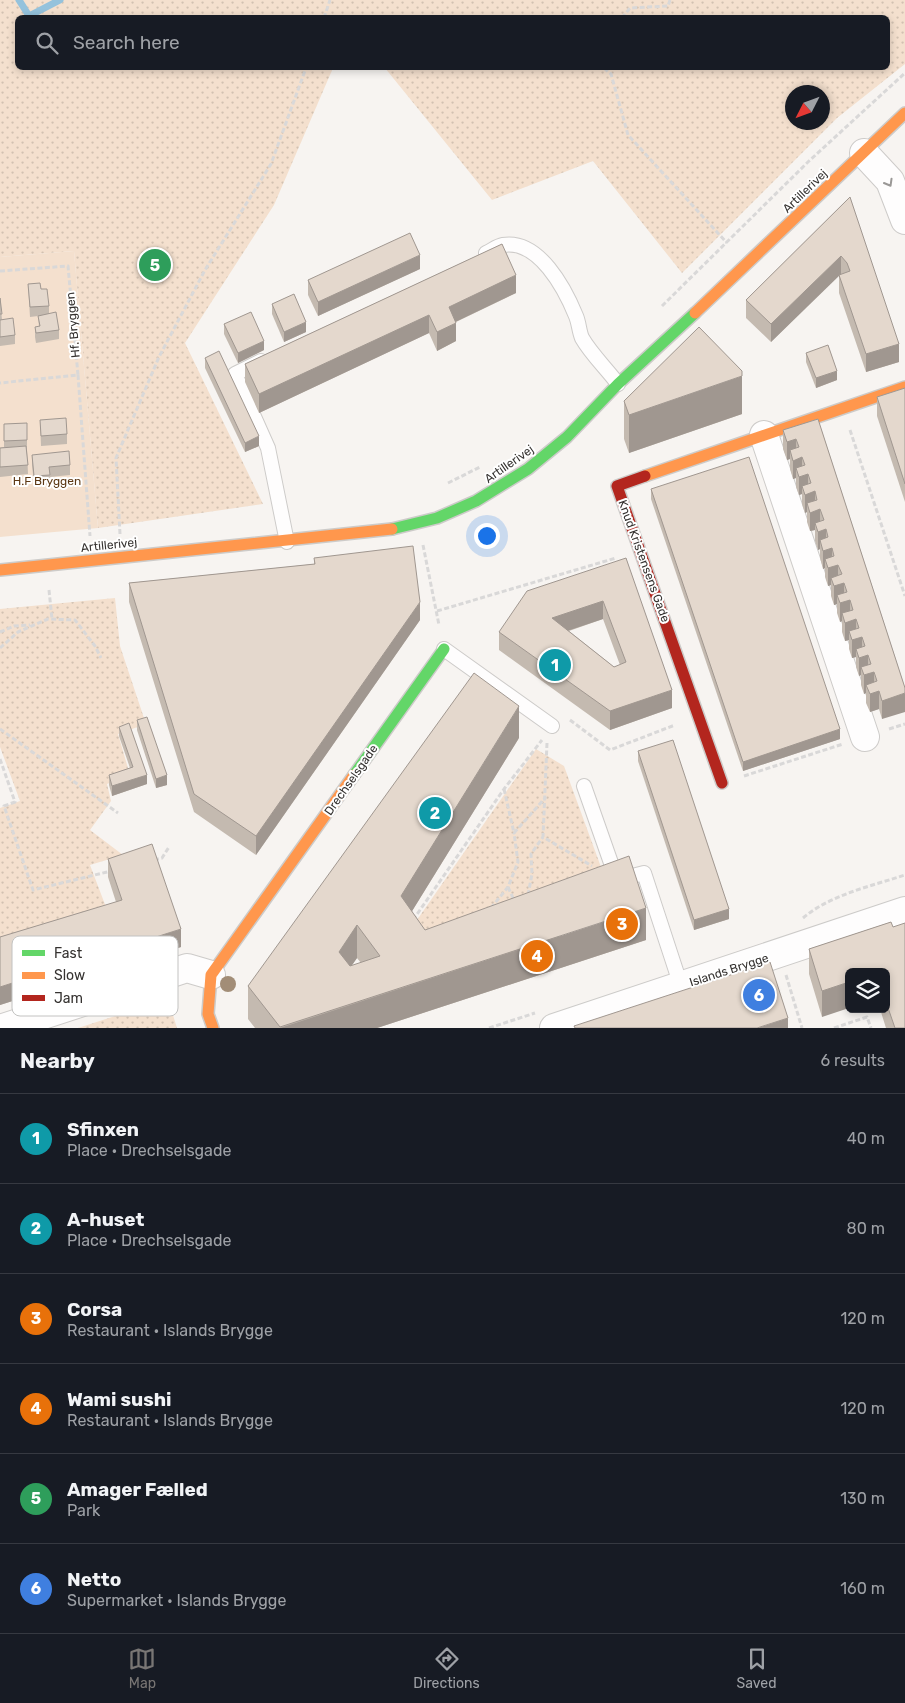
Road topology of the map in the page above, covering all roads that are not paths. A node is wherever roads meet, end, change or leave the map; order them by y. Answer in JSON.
{"nodes":[{"id":1,"x":903,"y":122,"type":"edge"},
{"id":2,"x":864,"y":153,"type":"junction"},
{"id":3,"x":905,"y":220,"type":"edge"},
{"id":4,"x":476,"y":258,"type":"edge"},
{"id":5,"x":270,"y":357,"type":"edge"},
{"id":6,"x":618,"y":384,"type":"junction"},
{"id":7,"x":905,"y":387,"type":"edge"},
{"id":8,"x":764,"y":435,"type":"junction"},
{"id":9,"x":287,"y":542,"type":"junction"},
{"id":10,"x":0,"y":570,"type":"edge"},
{"id":11,"x":444,"y":649,"type":"joint"},
{"id":12,"x":552,"y":726,"type":"road end"},
{"id":13,"x":865,"y":737,"type":"road end"},
{"id":14,"x":722,"y":783,"type":"road end"},
{"id":15,"x":584,"y":786,"type":"dead end"},
{"id":16,"x":905,"y":911,"type":"edge"},
{"id":17,"x":178,"y":971,"type":"edge"},
{"id":18,"x":211,"y":975,"type":"junction"},
{"id":19,"x":681,"y":986,"type":"junction"},
{"id":20,"x":40,"y":1016,"type":"edge"},
{"id":21,"x":3,"y":1028,"type":"edge"},
{"id":22,"x":213,"y":1028,"type":"edge"},
{"id":23,"x":554,"y":1028,"type":"edge"}],
"edges":[{"from":1,"to":2,"type":"street","name":"Artillerivej"},
{"from":2,"to":3,"type":"street","one_way":true},
{"from":2,"to":6,"type":"street","name":"Artillerivej"},
{"from":4,"to":6,"type":"lane"},
{"from":5,"to":9,"type":"lane"},
{"from":6,"to":9,"type":"street","name":"Artillerivej"},
{"from":7,"to":8,"type":"street","name":"Knud Kristensens Gade"},
{"from":8,"to":13,"type":"street"},
{"from":8,"to":14,"type":"street","name":"Knud Kristensens Gade"},
{"from":9,"to":10,"type":"street","name":"Artillerivej"},
{"from":11,"to":12,"type":"lane"},
{"from":11,"to":18,"type":"street","name":"Drechselsgade"},
{"from":15,"to":19,"type":"lane"},
{"from":16,"to":19,"type":"street","name":"Islands Brygge"},
{"from":17,"to":18,"type":"street"},
{"from":18,"to":22,"type":"street"},
{"from":19,"to":23,"type":"street","name":"Islands Brygge"},
{"from":20,"to":21,"type":"street"}]}
